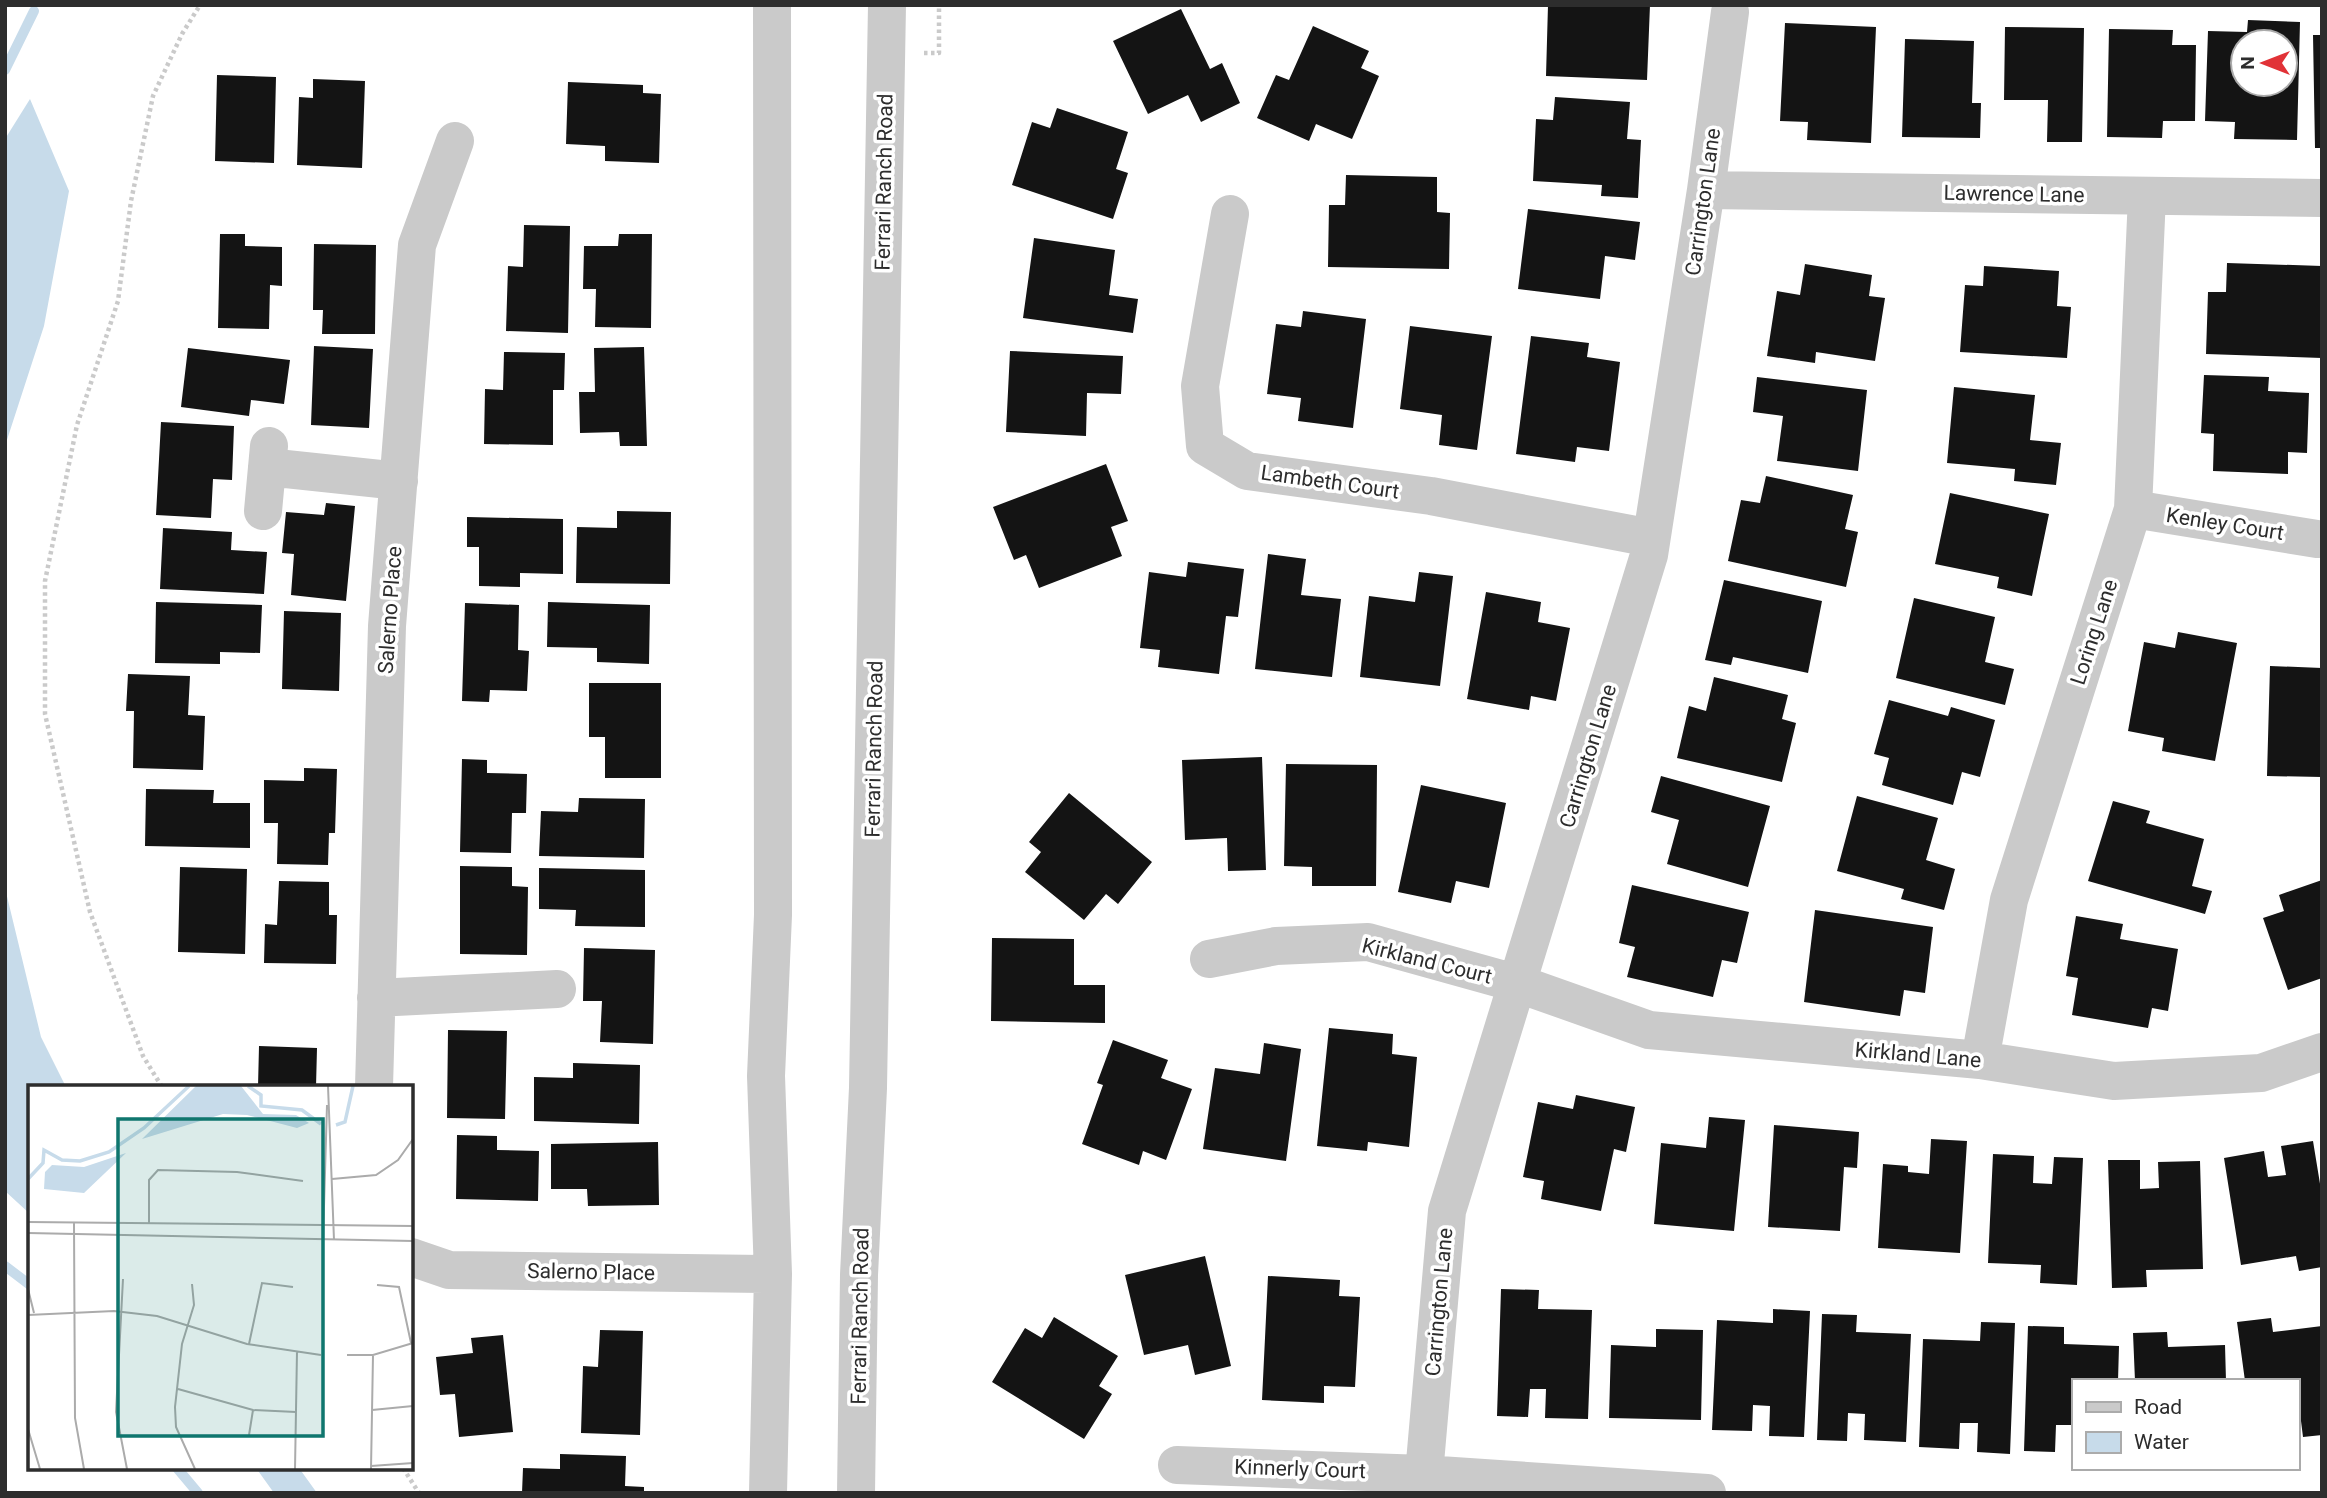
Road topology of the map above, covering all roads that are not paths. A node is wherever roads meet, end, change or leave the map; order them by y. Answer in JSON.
{"nodes":[{"id":1,"x":772,"y":5,"type":"edge"},
{"id":2,"x":887,"y":5,"type":"edge"},
{"id":3,"x":1730,"y":12,"type":"dead end"},
{"id":4,"x":456,"y":141,"type":"dead end"},
{"id":5,"x":1706,"y":190,"type":"junction"},
{"id":6,"x":2147,"y":196,"type":"junction"},
{"id":7,"x":2322,"y":198,"type":"edge"},
{"id":8,"x":1230,"y":214,"type":"dead end"},
{"id":9,"x":399,"y":481,"type":"junction"},
{"id":10,"x":2133,"y":509,"type":"junction"},
{"id":11,"x":263,"y":511,"type":"dead end"},
{"id":12,"x":1651,"y":538,"type":"junction"},
{"id":13,"x":2317,"y":539,"type":"dead end"},
{"id":14,"x":1209,"y":959,"type":"dead end"},
{"id":15,"x":1519,"y":984,"type":"junction"},
{"id":16,"x":557,"y":989,"type":"dead end"},
{"id":17,"x":376,"y":998,"type":"junction"},
{"id":18,"x":2322,"y":1052,"type":"edge"},
{"id":19,"x":1980,"y":1060,"type":"junction"},
{"id":20,"x":374,"y":1085,"type":"edge"},
{"id":21,"x":413,"y":1258,"type":"edge"},
{"id":22,"x":773,"y":1273,"type":"junction"},
{"id":23,"x":1177,"y":1465,"type":"dead end"},
{"id":24,"x":1422,"y":1483,"type":"edge"},
{"id":25,"x":768,"y":1493,"type":"edge"},
{"id":26,"x":856,"y":1493,"type":"edge"},
{"id":27,"x":1707,"y":1493,"type":"edge"}],
"edges":[{"from":1,"to":22,"type":"street"},
{"from":2,"to":26,"type":"street","name":"Ferrari Ranch Road"},
{"from":3,"to":5,"type":"street","name":"Carrington Lane"},
{"from":4,"to":9,"type":"street","name":"Salerno Place"},
{"from":5,"to":6,"type":"street","name":"Lawrence Lane"},
{"from":5,"to":12,"type":"street","name":"Carrington Lane"},
{"from":6,"to":7,"type":"street","name":"Lawrence Lane"},
{"from":6,"to":10,"type":"street","name":"Loring Lane"},
{"from":8,"to":12,"type":"street","name":"Lambeth Court"},
{"from":9,"to":11,"type":"street"},
{"from":9,"to":17,"type":"street","name":"Salerno Place"},
{"from":10,"to":13,"type":"street","name":"Kenley Court"},
{"from":10,"to":19,"type":"street","name":"Loring Lane"},
{"from":12,"to":15,"type":"street","name":"Carrington Lane"},
{"from":14,"to":15,"type":"street","name":"Kirkland Court"},
{"from":15,"to":19,"type":"street","name":"Kirkland Lane"},
{"from":15,"to":24,"type":"street","name":"Carrington Lane"},
{"from":16,"to":17,"type":"street"},
{"from":17,"to":20,"type":"street","name":"Salerno Place"},
{"from":18,"to":19,"type":"street","name":"Kirkland Lane"},
{"from":21,"to":22,"type":"street","name":"Salerno Place"},
{"from":22,"to":25,"type":"street"},
{"from":23,"to":24,"type":"street","name":"Kinnerly Court"},
{"from":24,"to":27,"type":"street","name":"Kinnerly Court"}]}
